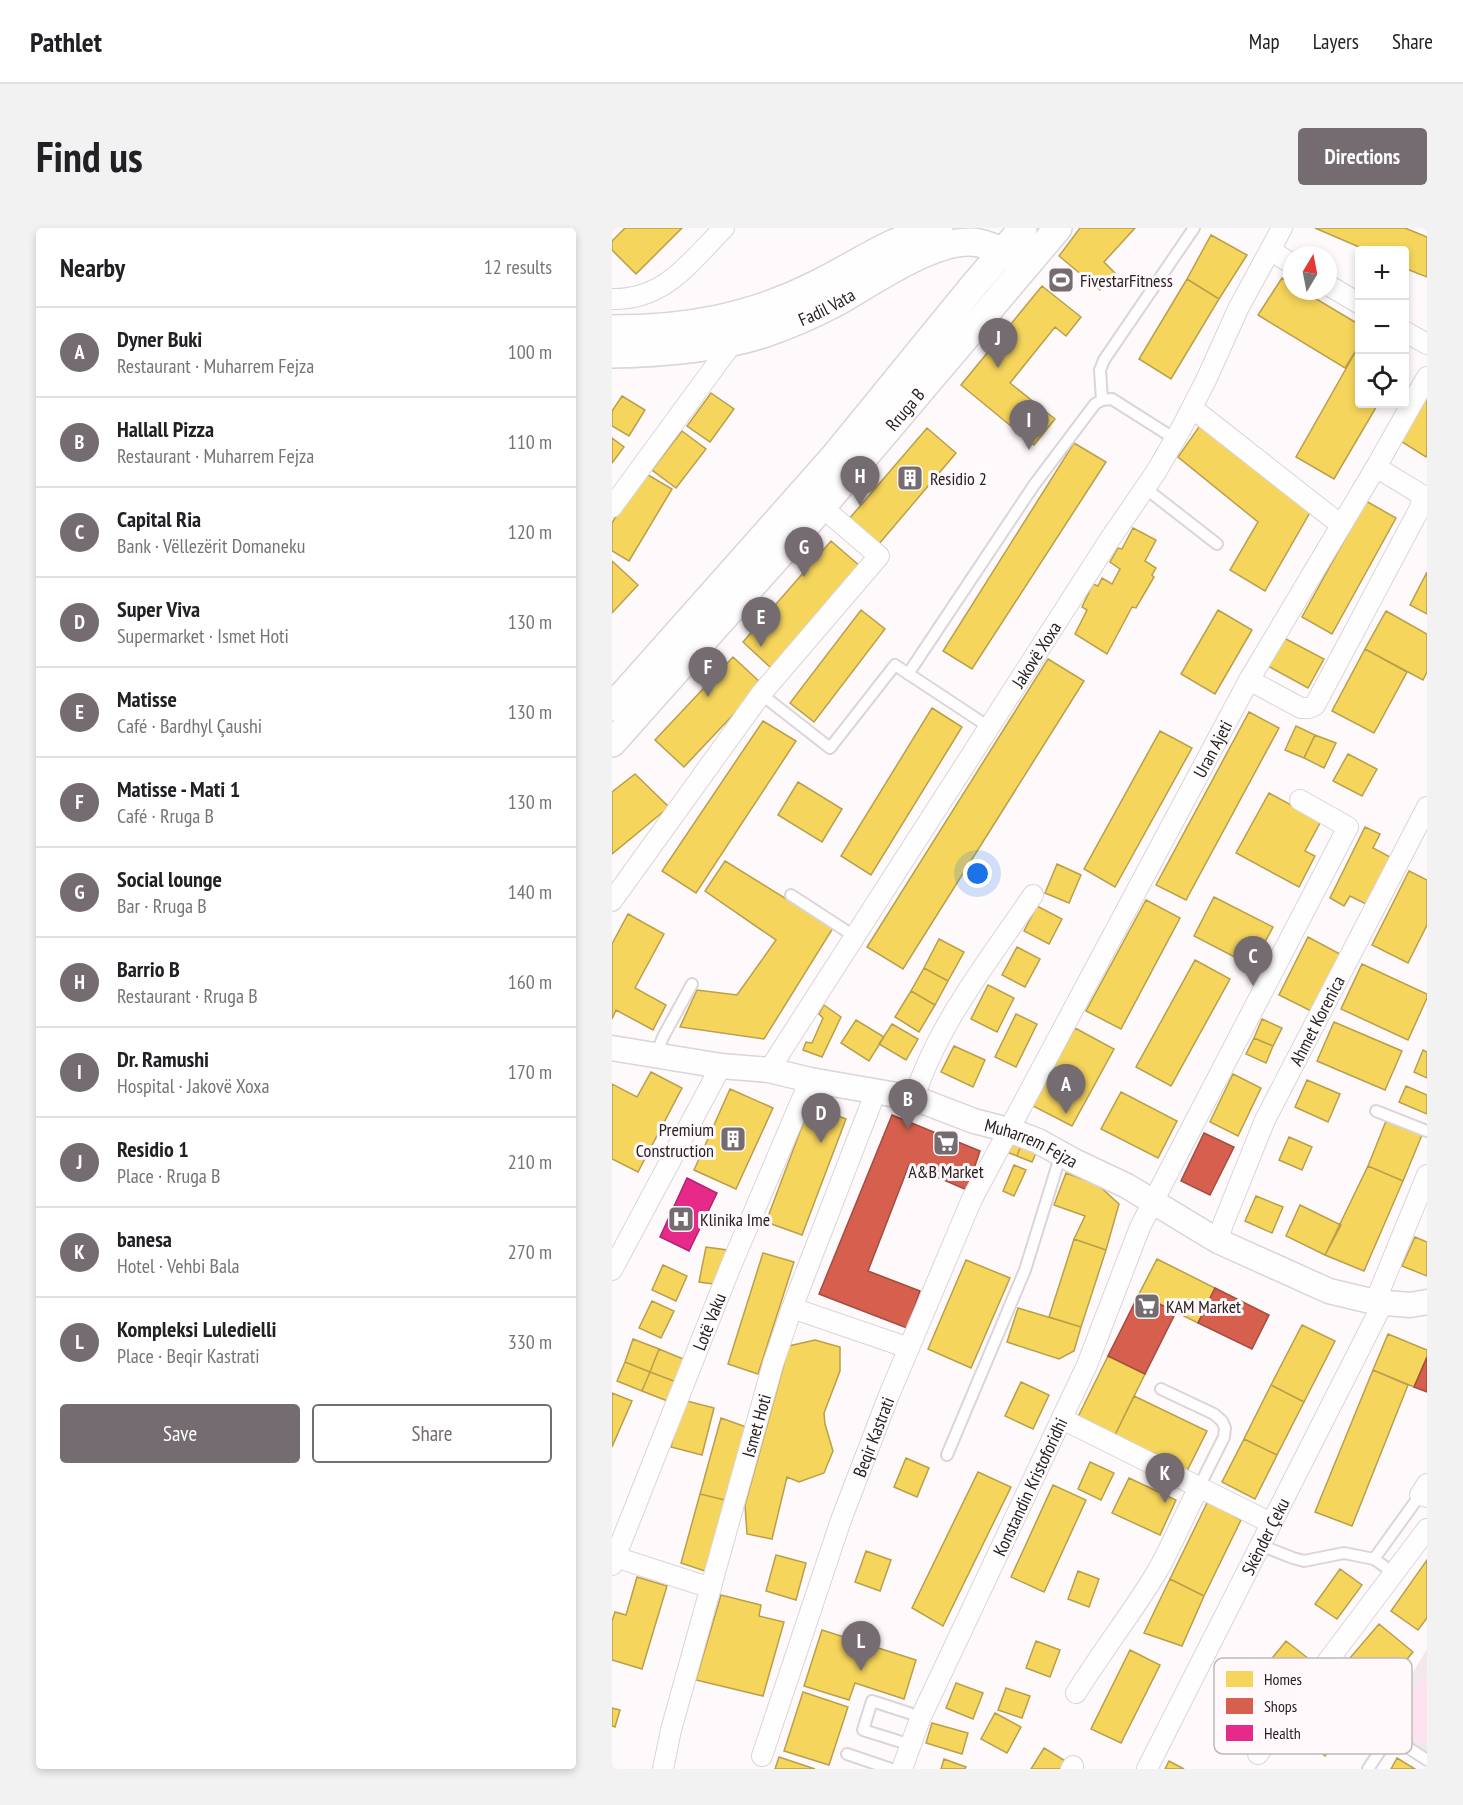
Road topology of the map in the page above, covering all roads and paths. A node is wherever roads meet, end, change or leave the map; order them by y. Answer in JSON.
{"nodes":[{"id":1,"x":724,"y":228,"type":"edge"},
{"id":2,"x":1194,"y":228,"type":"edge"},
{"id":3,"x":1282,"y":228,"type":"edge"},
{"id":4,"x":929,"y":235,"type":"edge"},
{"id":5,"x":1012,"y":235,"type":"edge"},
{"id":6,"x":1044,"y":245,"type":"edge"},
{"id":7,"x":1270,"y":250,"type":"junction"},
{"id":8,"x":1283,"y":258,"type":"edge"},
{"id":9,"x":974,"y":285,"type":"junction"},
{"id":10,"x":1337,"y":291,"type":"edge"},
{"id":11,"x":612,"y":299,"type":"edge"},
{"id":12,"x":1355,"y":302,"type":"edge"},
{"id":13,"x":612,"y":328,"type":"edge"},
{"id":14,"x":1409,"y":334,"type":"edge"},
{"id":15,"x":733,"y":342,"type":"junction"},
{"id":16,"x":1427,"y":345,"type":"edge"},
{"id":17,"x":612,"y":354,"type":"edge"},
{"id":18,"x":1427,"y":377,"type":"edge"},
{"id":19,"x":1102,"y":400,"type":"junction"},
{"id":20,"x":1192,"y":408,"type":"junction"},
{"id":21,"x":1175,"y":439,"type":"junction"},
{"id":22,"x":1376,"y":467,"type":"junction"},
{"id":23,"x":1145,"y":488,"type":"junction"},
{"id":24,"x":1425,"y":492,"type":"edge"},
{"id":25,"x":612,"y":507,"type":"edge"},
{"id":26,"x":822,"y":507,"type":"junction"},
{"id":27,"x":1341,"y":525,"type":"junction"},
{"id":28,"x":1217,"y":544,"type":"dead end"},
{"id":29,"x":908,"y":674,"type":"junction"},
{"id":30,"x":1249,"y":680,"type":"junction"},
{"id":31,"x":761,"y":694,"type":"junction"},
{"id":32,"x":612,"y":707,"type":"edge"},
{"id":33,"x":989,"y":727,"type":"junction"},
{"id":34,"x":612,"y":743,"type":"edge"},
{"id":35,"x":1300,"y":800,"type":"dead end"},
{"id":36,"x":1427,"y":807,"type":"edge"},
{"id":37,"x":791,"y":895,"type":"dead end"},
{"id":38,"x":1033,"y":895,"type":"dead end"},
{"id":39,"x":612,"y":901,"type":"edge"},
{"id":40,"x":854,"y":936,"type":"junction"},
{"id":41,"x":692,"y":984,"type":"dead end"},
{"id":42,"x":612,"y":1048,"type":"edge"},
{"id":43,"x":656,"y":1055,"type":"junction"},
{"id":44,"x":721,"y":1066,"type":"junction"},
{"id":45,"x":769,"y":1070,"type":"junction"},
{"id":46,"x":810,"y":1080,"type":"junction"},
{"id":47,"x":876,"y":1091,"type":"junction"},
{"id":48,"x":914,"y":1098,"type":"junction"},
{"id":49,"x":1376,"y":1111,"type":"dead end"},
{"id":50,"x":1010,"y":1130,"type":"junction"},
{"id":51,"x":1427,"y":1131,"type":"edge"},
{"id":52,"x":1062,"y":1154,"type":"junction"},
{"id":53,"x":1427,"y":1175,"type":"edge"},
{"id":54,"x":1154,"y":1202,"type":"junction"},
{"id":55,"x":1218,"y":1241,"type":"junction"},
{"id":56,"x":612,"y":1270,"type":"edge"},
{"id":57,"x":1427,"y":1302,"type":"edge"},
{"id":58,"x":1379,"y":1303,"type":"junction"},
{"id":59,"x":792,"y":1308,"type":"junction"},
{"id":60,"x":909,"y":1348,"type":"junction"},
{"id":61,"x":1161,"y":1389,"type":"dead end"},
{"id":62,"x":1062,"y":1419,"type":"junction"},
{"id":63,"x":947,"y":1455,"type":"dead end"},
{"id":64,"x":1427,"y":1484,"type":"edge"},
{"id":65,"x":1199,"y":1487,"type":"junction"},
{"id":66,"x":1421,"y":1499,"type":"edge"},
{"id":67,"x":1271,"y":1523,"type":"junction"},
{"id":68,"x":1427,"y":1529,"type":"edge"},
{"id":69,"x":1260,"y":1545,"type":"junction"},
{"id":70,"x":1374,"y":1558,"type":"junction"},
{"id":71,"x":614,"y":1561,"type":"edge"},
{"id":72,"x":1394,"y":1573,"type":"junction"},
{"id":73,"x":711,"y":1588,"type":"junction"},
{"id":74,"x":1330,"y":1658,"type":"edge"},
{"id":75,"x":1076,"y":1693,"type":"dead end"},
{"id":76,"x":909,"y":1713,"type":"dead end"},
{"id":77,"x":911,"y":1745,"type":"junction"},
{"id":78,"x":1412,"y":1750,"type":"edge"},
{"id":79,"x":847,"y":1754,"type":"dead end"},
{"id":80,"x":1378,"y":1754,"type":"edge"},
{"id":81,"x":762,"y":1755,"type":"dead end"},
{"id":82,"x":1427,"y":1760,"type":"edge"},
{"id":83,"x":663,"y":1769,"type":"edge"},
{"id":84,"x":891,"y":1769,"type":"edge"},
{"id":85,"x":902,"y":1769,"type":"edge"},
{"id":86,"x":1147,"y":1769,"type":"edge"},
{"id":87,"x":1368,"y":1769,"type":"edge"}],
"edges":[{"from":1,"to":11,"type":"street"},
{"from":2,"to":19,"type":"lane"},
{"from":3,"to":7,"type":"street","name":"Jakovë Xoxa"},
{"from":4,"to":5,"type":"main road","name":"Fadil Vata"},
{"from":4,"to":9,"type":"main road"},
{"from":4,"to":13,"type":"main road","name":"Fadil Vata"},
{"from":4,"to":15,"type":"main road","name":"Fadil Vata"},
{"from":5,"to":6,"type":"main road","name":"Fadil Vata"},
{"from":5,"to":9,"type":"main road","name":"Rruga B"},
{"from":6,"to":26,"type":"main road","name":"Rruga B"},
{"from":7,"to":8,"type":"street"},
{"from":7,"to":20,"type":"street","name":"Jakovë Xoxa"},
{"from":9,"to":32,"type":"main road","name":"Rruga B"},
{"from":10,"to":12,"type":"street"},
{"from":14,"to":16,"type":"street"},
{"from":15,"to":17,"type":"main road","name":"Fadil Vata"},
{"from":15,"to":25,"type":"street"},
{"from":18,"to":22,"type":"street","name":"Uran Ajeti"},
{"from":19,"to":21,"type":"lane"},
{"from":19,"to":29,"type":"lane"},
{"from":20,"to":21,"type":"street","name":"Jakovë Xoxa"},
{"from":20,"to":27,"type":"street"},
{"from":21,"to":23,"type":"street","name":"Jakovë Xoxa"},
{"from":22,"to":24,"type":"street"},
{"from":22,"to":27,"type":"street","name":"Uran Ajeti"},
{"from":23,"to":28,"type":"lane"},
{"from":23,"to":33,"type":"street","name":"Jakovë Xoxa"},
{"from":24,"to":30,"type":"street"},
{"from":26,"to":31,"type":"street"},
{"from":26,"to":34,"type":"main road","name":"Rruga B"},
{"from":27,"to":30,"type":"street","name":"Uran Ajeti"},
{"from":29,"to":31,"type":"lane"},
{"from":29,"to":33,"type":"lane"},
{"from":30,"to":50,"type":"street","name":"Uran Ajeti"},
{"from":31,"to":39,"type":"street"},
{"from":33,"to":40,"type":"street","name":"Jakovë Xoxa"},
{"from":35,"to":54,"type":"street","name":"Konstandin Kristoforidhi"},
{"from":36,"to":55,"type":"street","name":"Ahmet Korenica"},
{"from":37,"to":40,"type":"lane"},
{"from":38,"to":48,"type":"street"},
{"from":40,"to":45,"type":"street","name":"Jakovë Xoxa"},
{"from":41,"to":43,"type":"lane"},
{"from":42,"to":43,"type":"street","name":"Muharrem Fejza"},
{"from":43,"to":44,"type":"street","name":"Muharrem Fejza"},
{"from":44,"to":45,"type":"street","name":"Muharrem Fejza"},
{"from":44,"to":56,"type":"street"},
{"from":45,"to":46,"type":"street","name":"Muharrem Fejza"},
{"from":46,"to":47,"type":"street","name":"Muharrem Fejza"},
{"from":46,"to":71,"type":"street","name":"Lotë Vaku"},
{"from":47,"to":48,"type":"street","name":"Muharrem Fejza"},
{"from":47,"to":59,"type":"street","name":"Ismet Hoti"},
{"from":48,"to":50,"type":"street","name":"Muharrem Fejza"},
{"from":49,"to":51,"type":"lane"},
{"from":50,"to":52,"type":"street","name":"Muharrem Fejza"},
{"from":50,"to":60,"type":"street","name":"Beqir Kastrati"},
{"from":52,"to":54,"type":"street","name":"Muharrem Fejza"},
{"from":52,"to":63,"type":"lane"},
{"from":53,"to":58,"type":"street","name":"Skënder Çeku"},
{"from":54,"to":55,"type":"street","name":"Muharrem Fejza"},
{"from":54,"to":62,"type":"street","name":"Konstandin Kristoforidhi"},
{"from":55,"to":58,"type":"street","name":"Muharrem Fejza"},
{"from":57,"to":58,"type":"street","name":"Muharrem Fejza"},
{"from":58,"to":67,"type":"street","name":"Skënder Çeku"},
{"from":59,"to":60,"type":"street"},
{"from":59,"to":73,"type":"street","name":"Ismet Hoti"},
{"from":60,"to":81,"type":"street","name":"Beqir Kastrati"},
{"from":61,"to":65,"type":"lane"},
{"from":62,"to":65,"type":"street"},
{"from":62,"to":77,"type":"street","name":"Konstandin Kristoforidhi"},
{"from":64,"to":66,"type":"street"},
{"from":65,"to":67,"type":"street"},
{"from":65,"to":75,"type":"street"},
{"from":66,"to":70,"type":"lane"},
{"from":67,"to":69,"type":"street","name":"Skënder Çeku"},
{"from":68,"to":72,"type":"street"},
{"from":69,"to":70,"type":"lane"},
{"from":69,"to":86,"type":"street","name":"Skënder Çeku"},
{"from":70,"to":72,"type":"lane"},
{"from":71,"to":73,"type":"street"},
{"from":72,"to":74,"type":"street"},
{"from":73,"to":83,"type":"street","name":"Ismet Hoti"},
{"from":76,"to":77,"type":"lane"},
{"from":77,"to":85,"type":"street","name":"Konstandin Kristoforidhi"},
{"from":78,"to":82,"type":"lane"},
{"from":79,"to":84,"type":"lane"},
{"from":80,"to":87,"type":"lane"}]}
